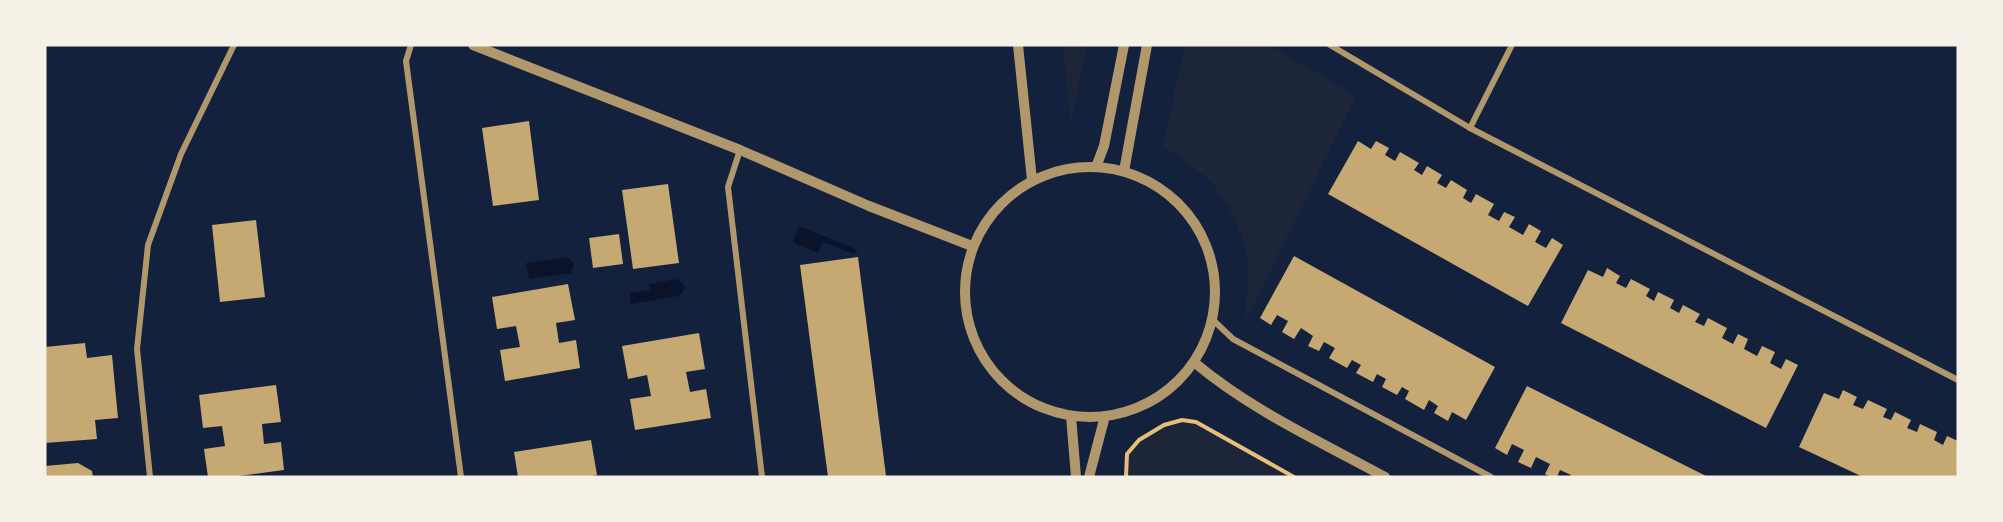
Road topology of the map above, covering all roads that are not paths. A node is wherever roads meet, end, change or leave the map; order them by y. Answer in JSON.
{"nodes":[{"id":1,"x":234,"y":45,"type":"edge"},
{"id":2,"x":411,"y":45,"type":"edge"},
{"id":3,"x":473,"y":45,"type":"edge"},
{"id":4,"x":1018,"y":45,"type":"edge"},
{"id":5,"x":1124,"y":45,"type":"edge"},
{"id":6,"x":1147,"y":45,"type":"edge"},
{"id":7,"x":1330,"y":45,"type":"edge"},
{"id":8,"x":1512,"y":45,"type":"edge"},
{"id":9,"x":1470,"y":128,"type":"junction"},
{"id":10,"x":740,"y":150,"type":"junction"},
{"id":11,"x":1096,"y":167,"type":"junction"},
{"id":12,"x":1124,"y":171,"type":"junction"},
{"id":13,"x":1032,"y":180,"type":"junction"},
{"id":14,"x":972,"y":246,"type":"junction"},
{"id":15,"x":1212,"y":319,"type":"junction"},
{"id":16,"x":1195,"y":363,"type":"junction"},
{"id":17,"x":1958,"y":380,"type":"edge"},
{"id":18,"x":1071,"y":416,"type":"junction"},
{"id":19,"x":1105,"y":416,"type":"junction"},
{"id":20,"x":150,"y":477,"type":"edge"},
{"id":21,"x":461,"y":477,"type":"edge"},
{"id":22,"x":762,"y":477,"type":"edge"},
{"id":23,"x":1076,"y":477,"type":"edge"},
{"id":24,"x":1089,"y":477,"type":"edge"},
{"id":25,"x":1385,"y":477,"type":"edge"},
{"id":26,"x":1491,"y":477,"type":"edge"}],
"edges":[{"from":1,"to":20,"type":"street"},
{"from":2,"to":21,"type":"street"},
{"from":3,"to":10,"type":"street"},
{"from":4,"to":13,"type":"street"},
{"from":5,"to":11,"type":"street"},
{"from":6,"to":12,"type":"street"},
{"from":7,"to":9,"type":"street"},
{"from":8,"to":9,"type":"street"},
{"from":9,"to":17,"type":"street"},
{"from":10,"to":14,"type":"street"},
{"from":10,"to":22,"type":"street"},
{"from":11,"to":12,"type":"street"},
{"from":11,"to":13,"type":"street"},
{"from":12,"to":15,"type":"street"},
{"from":13,"to":14,"type":"street"},
{"from":14,"to":18,"type":"street"},
{"from":15,"to":16,"type":"street"},
{"from":15,"to":26,"type":"street"},
{"from":16,"to":19,"type":"street"},
{"from":16,"to":25,"type":"street"},
{"from":18,"to":19,"type":"street"},
{"from":18,"to":23,"type":"street"},
{"from":19,"to":24,"type":"street"}]}
